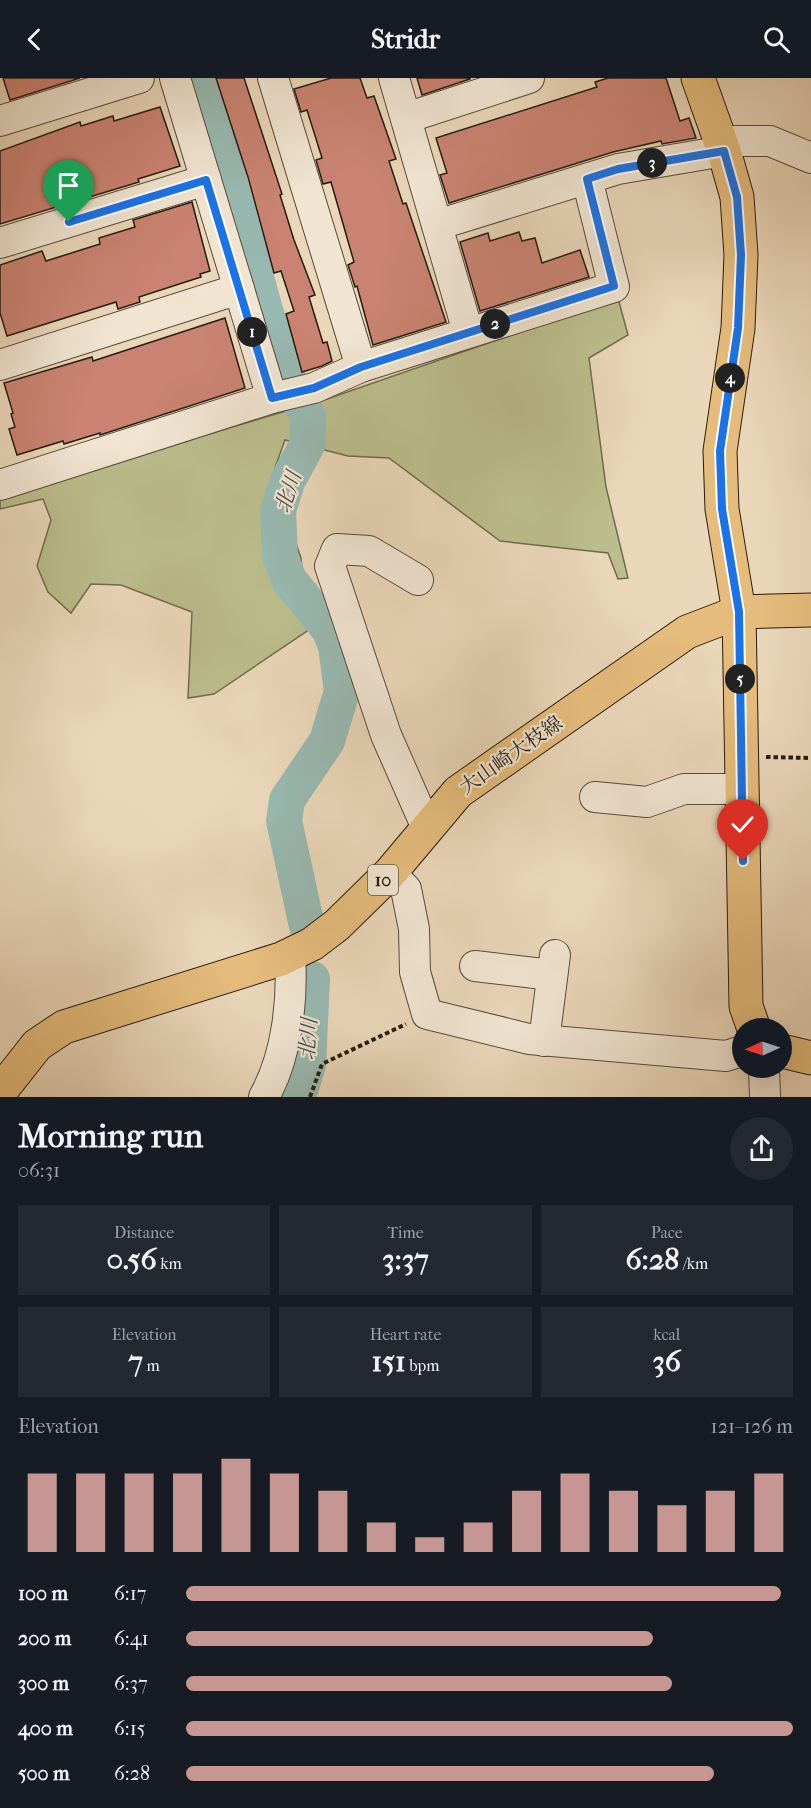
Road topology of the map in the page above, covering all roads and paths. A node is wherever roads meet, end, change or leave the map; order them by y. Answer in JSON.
{"nodes":[{"id":1,"x":139,"y":78,"type":"edge"},
{"id":2,"x":175,"y":78,"type":"edge"},
{"id":3,"x":273,"y":78,"type":"edge"},
{"id":4,"x":394,"y":78,"type":"edge"},
{"id":5,"x":529,"y":78,"type":"edge"},
{"id":6,"x":698,"y":78,"type":"edge"},
{"id":7,"x":406,"y":118,"type":"junction"},
{"id":8,"x":0,"y":121,"type":"edge"},
{"id":9,"x":722,"y":146,"type":"junction"},
{"id":10,"x":811,"y":158,"type":"edge"},
{"id":11,"x":587,"y":179,"type":"junction"},
{"id":12,"x":206,"y":180,"type":"junction"},
{"id":13,"x":437,"y":225,"type":"junction"},
{"id":14,"x":0,"y":243,"type":"edge"},
{"id":15,"x":239,"y":289,"type":"junction"},
{"id":16,"x":468,"y":332,"type":"junction"},
{"id":17,"x":0,"y":365,"type":"edge"},
{"id":18,"x":361,"y":367,"type":"junction"},
{"id":19,"x":272,"y":398,"type":"junction"},
{"id":20,"x":0,"y":485,"type":"edge"},
{"id":21,"x":417,"y":580,"type":"dead end"},
{"id":22,"x":811,"y":610,"type":"edge"},
{"id":23,"x":739,"y":612,"type":"junction"},
{"id":24,"x":741,"y":756,"type":"junction"},
{"id":25,"x":811,"y":758,"type":"edge"},
{"id":26,"x":742,"y":789,"type":"junction"},
{"id":27,"x":595,"y":797,"type":"dead end"},
{"id":28,"x":428,"y":828,"type":"junction"},
{"id":29,"x":390,"y":873,"type":"junction"},
{"id":30,"x":290,"y":954,"type":"junction"},
{"id":31,"x":475,"y":966,"type":"dead end"},
{"id":32,"x":427,"y":1014,"type":"junction"},
{"id":33,"x":750,"y":1018,"type":"edge"},
{"id":34,"x":544,"y":1041,"type":"junction"},
{"id":35,"x":792,"y":1053,"type":"edge"},
{"id":36,"x":732,"y":1054,"type":"edge"},
{"id":37,"x":811,"y":1058,"type":"edge"},
{"id":38,"x":764,"y":1078,"type":"edge"},
{"id":39,"x":0,"y":1092,"type":"edge"},
{"id":40,"x":264,"y":1097,"type":"edge"},
{"id":41,"x":310,"y":1097,"type":"edge"},
{"id":42,"x":765,"y":1097,"type":"edge"}],
"edges":[{"from":1,"to":8,"type":"street"},
{"from":2,"to":12,"type":"street"},
{"from":3,"to":18,"type":"street"},
{"from":4,"to":7,"type":"street"},
{"from":5,"to":7,"type":"street"},
{"from":6,"to":9,"type":"main road"},
{"from":7,"to":13,"type":"street"},
{"from":9,"to":10,"type":"street"},
{"from":9,"to":11,"type":"street"},
{"from":9,"to":23,"type":"main road"},
{"from":11,"to":13,"type":"street"},
{"from":11,"to":16,"type":"street"},
{"from":12,"to":14,"type":"street"},
{"from":12,"to":15,"type":"street"},
{"from":13,"to":16,"type":"street"},
{"from":15,"to":17,"type":"street"},
{"from":15,"to":19,"type":"street"},
{"from":16,"to":18,"type":"street"},
{"from":18,"to":19,"type":"street"},
{"from":19,"to":20,"type":"street"},
{"from":21,"to":28,"type":"street"},
{"from":22,"to":23,"type":"main road","name":"大山崎大枝線","number":"10"},
{"from":23,"to":24,"type":"main road"},
{"from":23,"to":28,"type":"main road","name":"大山崎大枝線","number":"10"},
{"from":24,"to":25,"type":"path"},
{"from":24,"to":26,"type":"main road"},
{"from":26,"to":27,"type":"street"},
{"from":26,"to":33,"type":"main road"},
{"from":28,"to":29,"type":"main road","name":"大山崎大枝線","number":"10"},
{"from":29,"to":30,"type":"main road","name":"大山崎大枝線","number":"10"},
{"from":29,"to":32,"type":"street"},
{"from":30,"to":39,"type":"main road","name":"大山崎大枝線","number":"10"},
{"from":30,"to":40,"type":"street"},
{"from":31,"to":34,"type":"street"},
{"from":32,"to":34,"type":"street"},
{"from":32,"to":41,"type":"path"},
{"from":34,"to":36,"type":"street"},
{"from":35,"to":37,"type":"main road"},
{"from":38,"to":42,"type":"street"}]}
